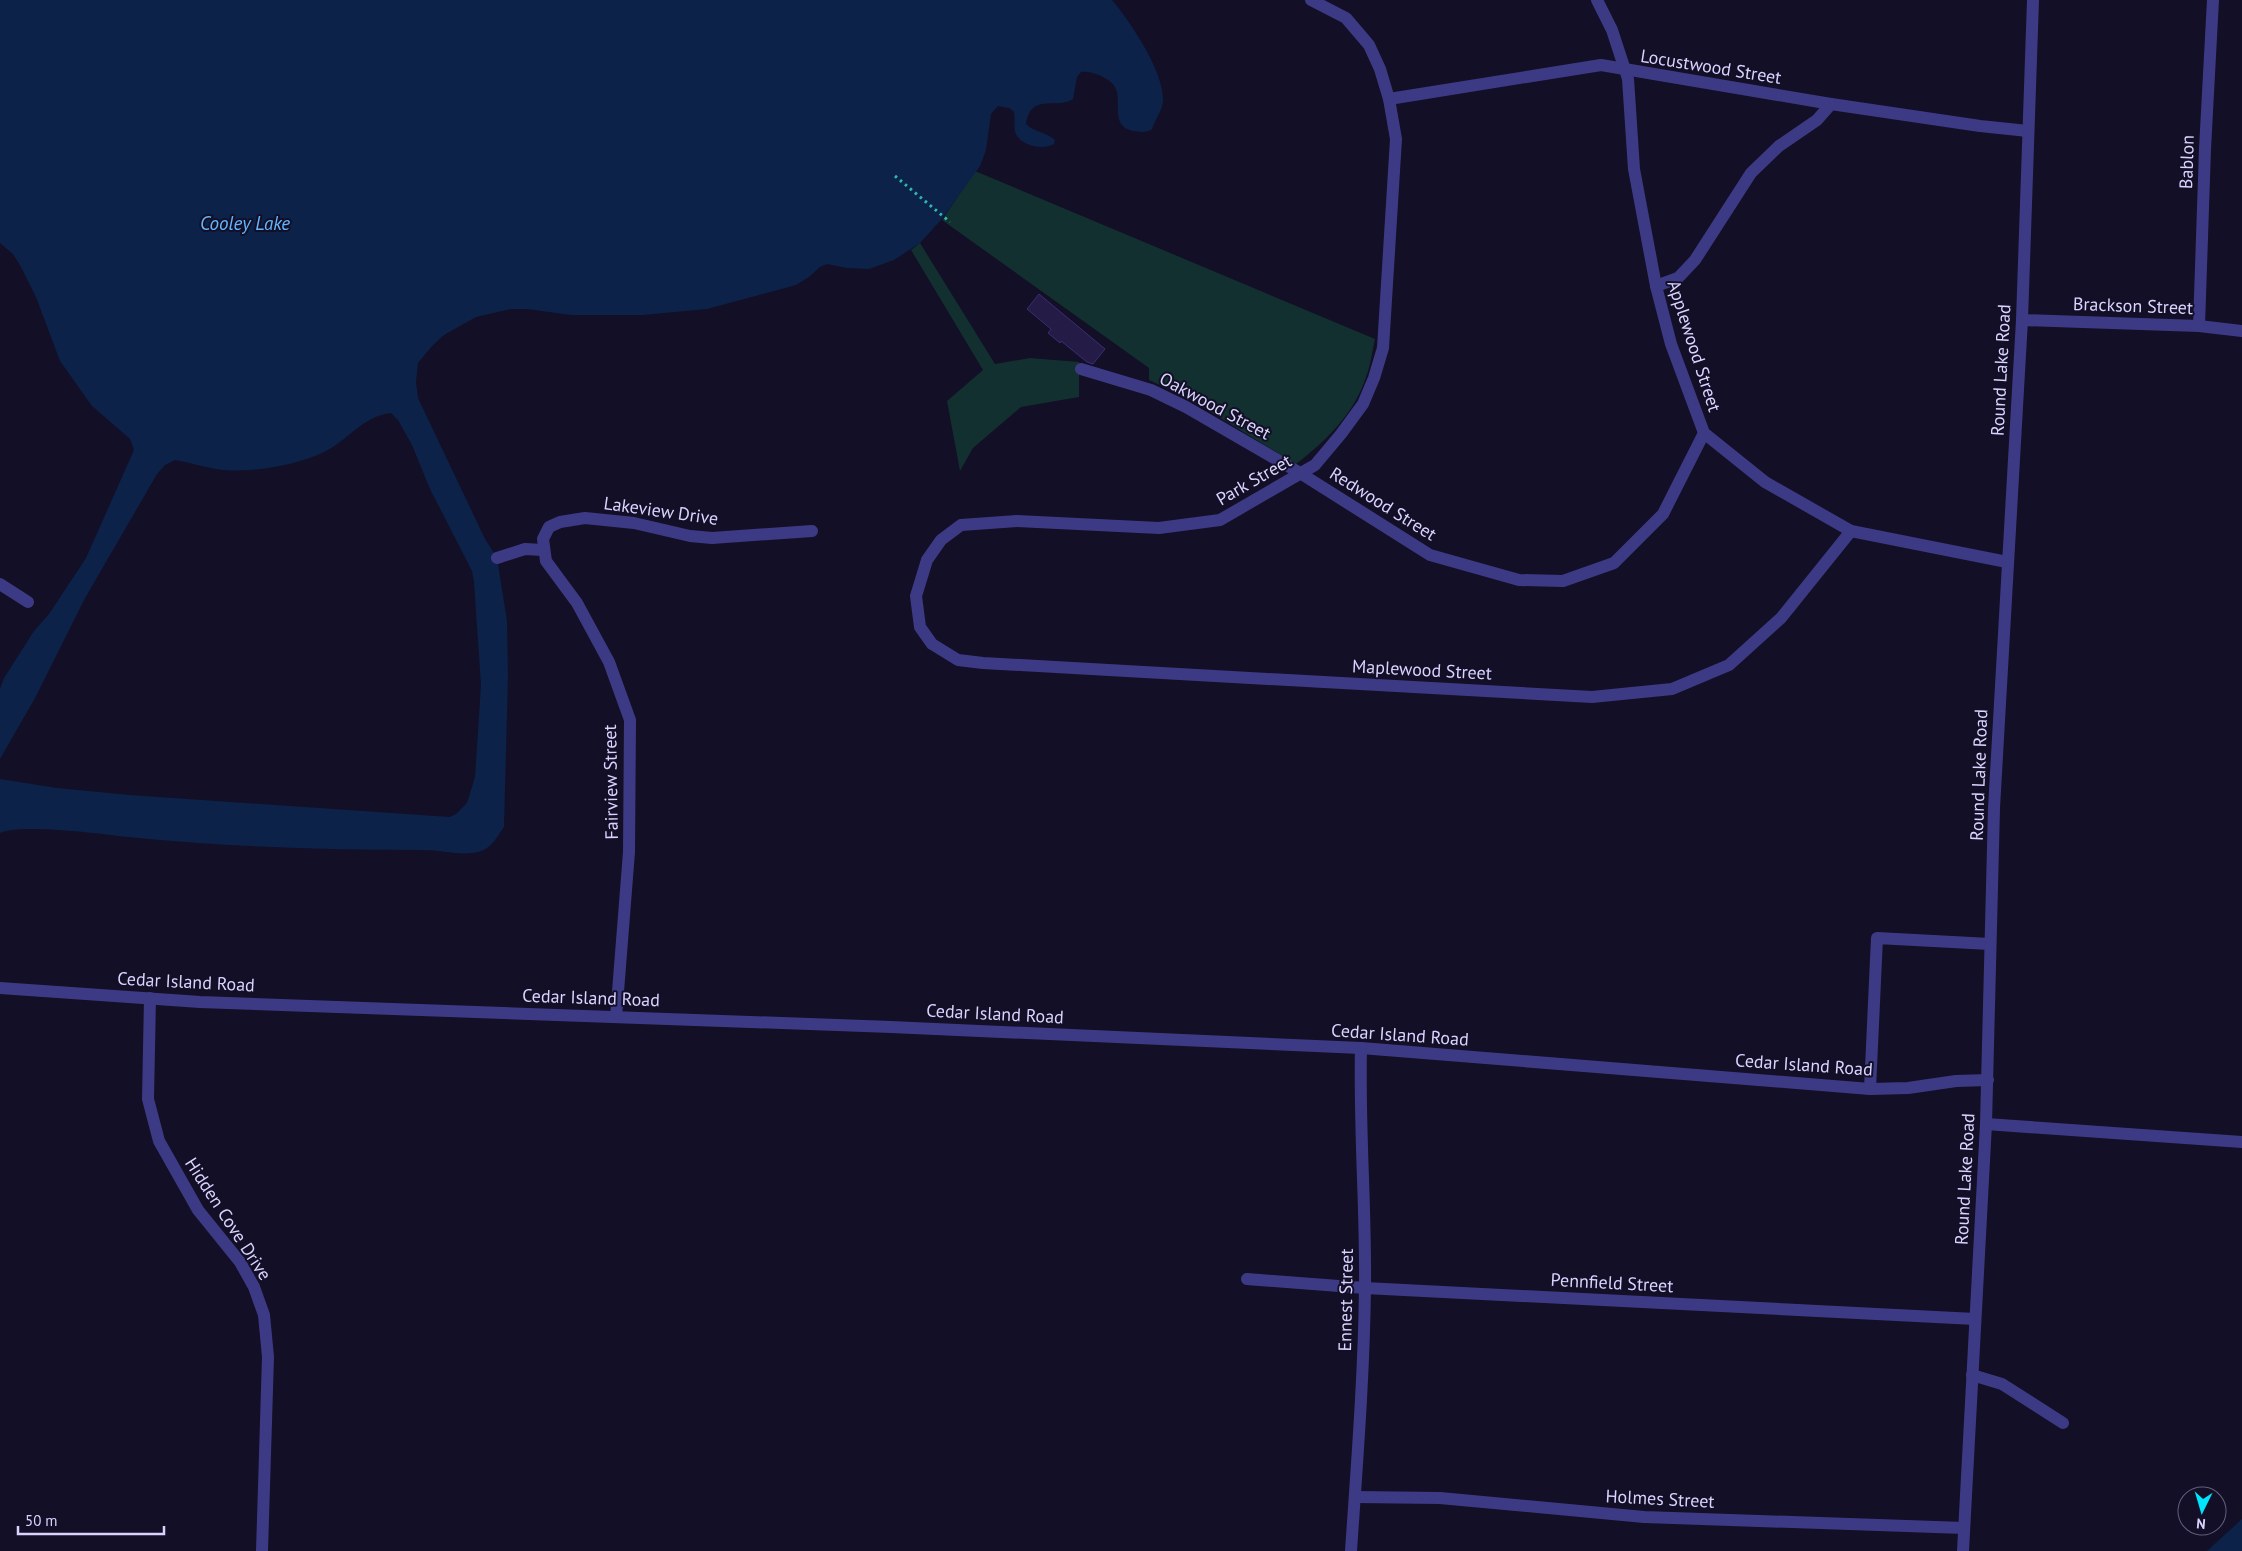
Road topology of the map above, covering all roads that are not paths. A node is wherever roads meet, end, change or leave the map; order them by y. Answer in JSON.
{"nodes":[{"id":1,"x":1311,"y":0,"type":"edge"},
{"id":2,"x":1597,"y":0,"type":"edge"},
{"id":3,"x":2033,"y":0,"type":"edge"},
{"id":4,"x":2213,"y":0,"type":"edge"},
{"id":5,"x":1625,"y":70,"type":"junction"},
{"id":6,"x":1389,"y":99,"type":"junction"},
{"id":7,"x":1831,"y":104,"type":"junction"},
{"id":8,"x":2028,"y":131,"type":"junction"},
{"id":9,"x":1656,"y":286,"type":"junction"},
{"id":10,"x":2022,"y":320,"type":"junction"},
{"id":11,"x":2199,"y":326,"type":"junction"},
{"id":12,"x":2242,"y":331,"type":"edge"},
{"id":13,"x":1081,"y":369,"type":"dead end"},
{"id":14,"x":1704,"y":433,"type":"junction"},
{"id":15,"x":1300,"y":473,"type":"junction"},
{"id":16,"x":1851,"y":531,"type":"junction"},
{"id":17,"x":812,"y":532,"type":"dead end"},
{"id":18,"x":543,"y":544,"type":"junction"},
{"id":19,"x":497,"y":558,"type":"dead end"},
{"id":20,"x":2007,"y":562,"type":"junction"},
{"id":21,"x":0,"y":584,"type":"edge"},
{"id":22,"x":28,"y":602,"type":"dead end"},
{"id":23,"x":932,"y":644,"type":"joint"},
{"id":24,"x":1990,"y":944,"type":"junction"},
{"id":25,"x":0,"y":988,"type":"edge"},
{"id":26,"x":150,"y":998,"type":"junction"},
{"id":27,"x":616,"y":1016,"type":"junction"},
{"id":28,"x":1361,"y":1048,"type":"junction"},
{"id":29,"x":1988,"y":1080,"type":"junction"},
{"id":30,"x":1870,"y":1089,"type":"junction"},
{"id":31,"x":1986,"y":1124,"type":"junction"},
{"id":32,"x":2242,"y":1142,"type":"edge"},
{"id":33,"x":1247,"y":1280,"type":"dead end"},
{"id":34,"x":1365,"y":1288,"type":"junction"},
{"id":35,"x":1975,"y":1319,"type":"junction"},
{"id":36,"x":1972,"y":1375,"type":"junction"},
{"id":37,"x":2063,"y":1423,"type":"dead end"},
{"id":38,"x":1355,"y":1497,"type":"junction"},
{"id":39,"x":1964,"y":1528,"type":"junction"},
{"id":40,"x":262,"y":1551,"type":"edge"},
{"id":41,"x":1351,"y":1551,"type":"edge"},
{"id":42,"x":1963,"y":1551,"type":"edge"}],
"edges":[{"from":1,"to":6,"type":"street","name":"Park Street"},
{"from":2,"to":5,"type":"street","name":"Applewood Street"},
{"from":3,"to":8,"type":"street","name":"Round Lake Road"},
{"from":4,"to":11,"type":"street","name":"Bablon"},
{"from":5,"to":6,"type":"street","name":"Locustwood Street"},
{"from":5,"to":7,"type":"street","name":"Locustwood Street"},
{"from":5,"to":9,"type":"street","name":"Applewood Street"},
{"from":6,"to":15,"type":"street","name":"Park Street"},
{"from":7,"to":8,"type":"street","name":"Locustwood Street"},
{"from":7,"to":9,"type":"street"},
{"from":8,"to":10,"type":"street","name":"Round Lake Road"},
{"from":9,"to":14,"type":"street","name":"Applewood Street"},
{"from":10,"to":11,"type":"street","name":"Brackson Street"},
{"from":10,"to":20,"type":"street","name":"Round Lake Road"},
{"from":11,"to":12,"type":"street","name":"Brackson Street"},
{"from":13,"to":15,"type":"street","name":"Oakwood Street"},
{"from":14,"to":15,"type":"street","name":"Redwood Street"},
{"from":14,"to":16,"type":"street","name":"Applewood Street"},
{"from":15,"to":23,"type":"street","name":"Park Street"},
{"from":16,"to":20,"type":"street","name":"Applewood Street"},
{"from":16,"to":23,"type":"street","name":"Maplewood Street"},
{"from":17,"to":18,"type":"street","name":"Lakeview Drive"},
{"from":18,"to":19,"type":"street"},
{"from":18,"to":27,"type":"street","name":"Fairview Street"},
{"from":20,"to":24,"type":"street","name":"Round Lake Road"},
{"from":21,"to":22,"type":"street"},
{"from":24,"to":29,"type":"street","name":"Round Lake Road"},
{"from":24,"to":30,"type":"street"},
{"from":25,"to":26,"type":"street","name":"Cedar Island Road"},
{"from":26,"to":27,"type":"street","name":"Cedar Island Road"},
{"from":26,"to":40,"type":"street","name":"Hidden Cove Drive"},
{"from":27,"to":28,"type":"street","name":"Cedar Island Road"},
{"from":28,"to":30,"type":"street","name":"Cedar Island Road"},
{"from":28,"to":34,"type":"street","name":"Ennest Street"},
{"from":29,"to":30,"type":"street","name":"Cedar Island Road"},
{"from":29,"to":31,"type":"street","name":"Round Lake Road"},
{"from":31,"to":32,"type":"street"},
{"from":31,"to":35,"type":"street","name":"Round Lake Road"},
{"from":33,"to":34,"type":"street","name":"Pennfield Street"},
{"from":34,"to":35,"type":"street","name":"Pennfield Street"},
{"from":34,"to":38,"type":"street","name":"Ennest Street"},
{"from":35,"to":36,"type":"street","name":"Round Lake Road"},
{"from":36,"to":37,"type":"street"},
{"from":36,"to":39,"type":"street","name":"Round Lake Road"},
{"from":38,"to":39,"type":"street","name":"Holmes Street"},
{"from":38,"to":41,"type":"street","name":"Ennest Street"},
{"from":39,"to":42,"type":"street","name":"Round Lake Road"}]}
